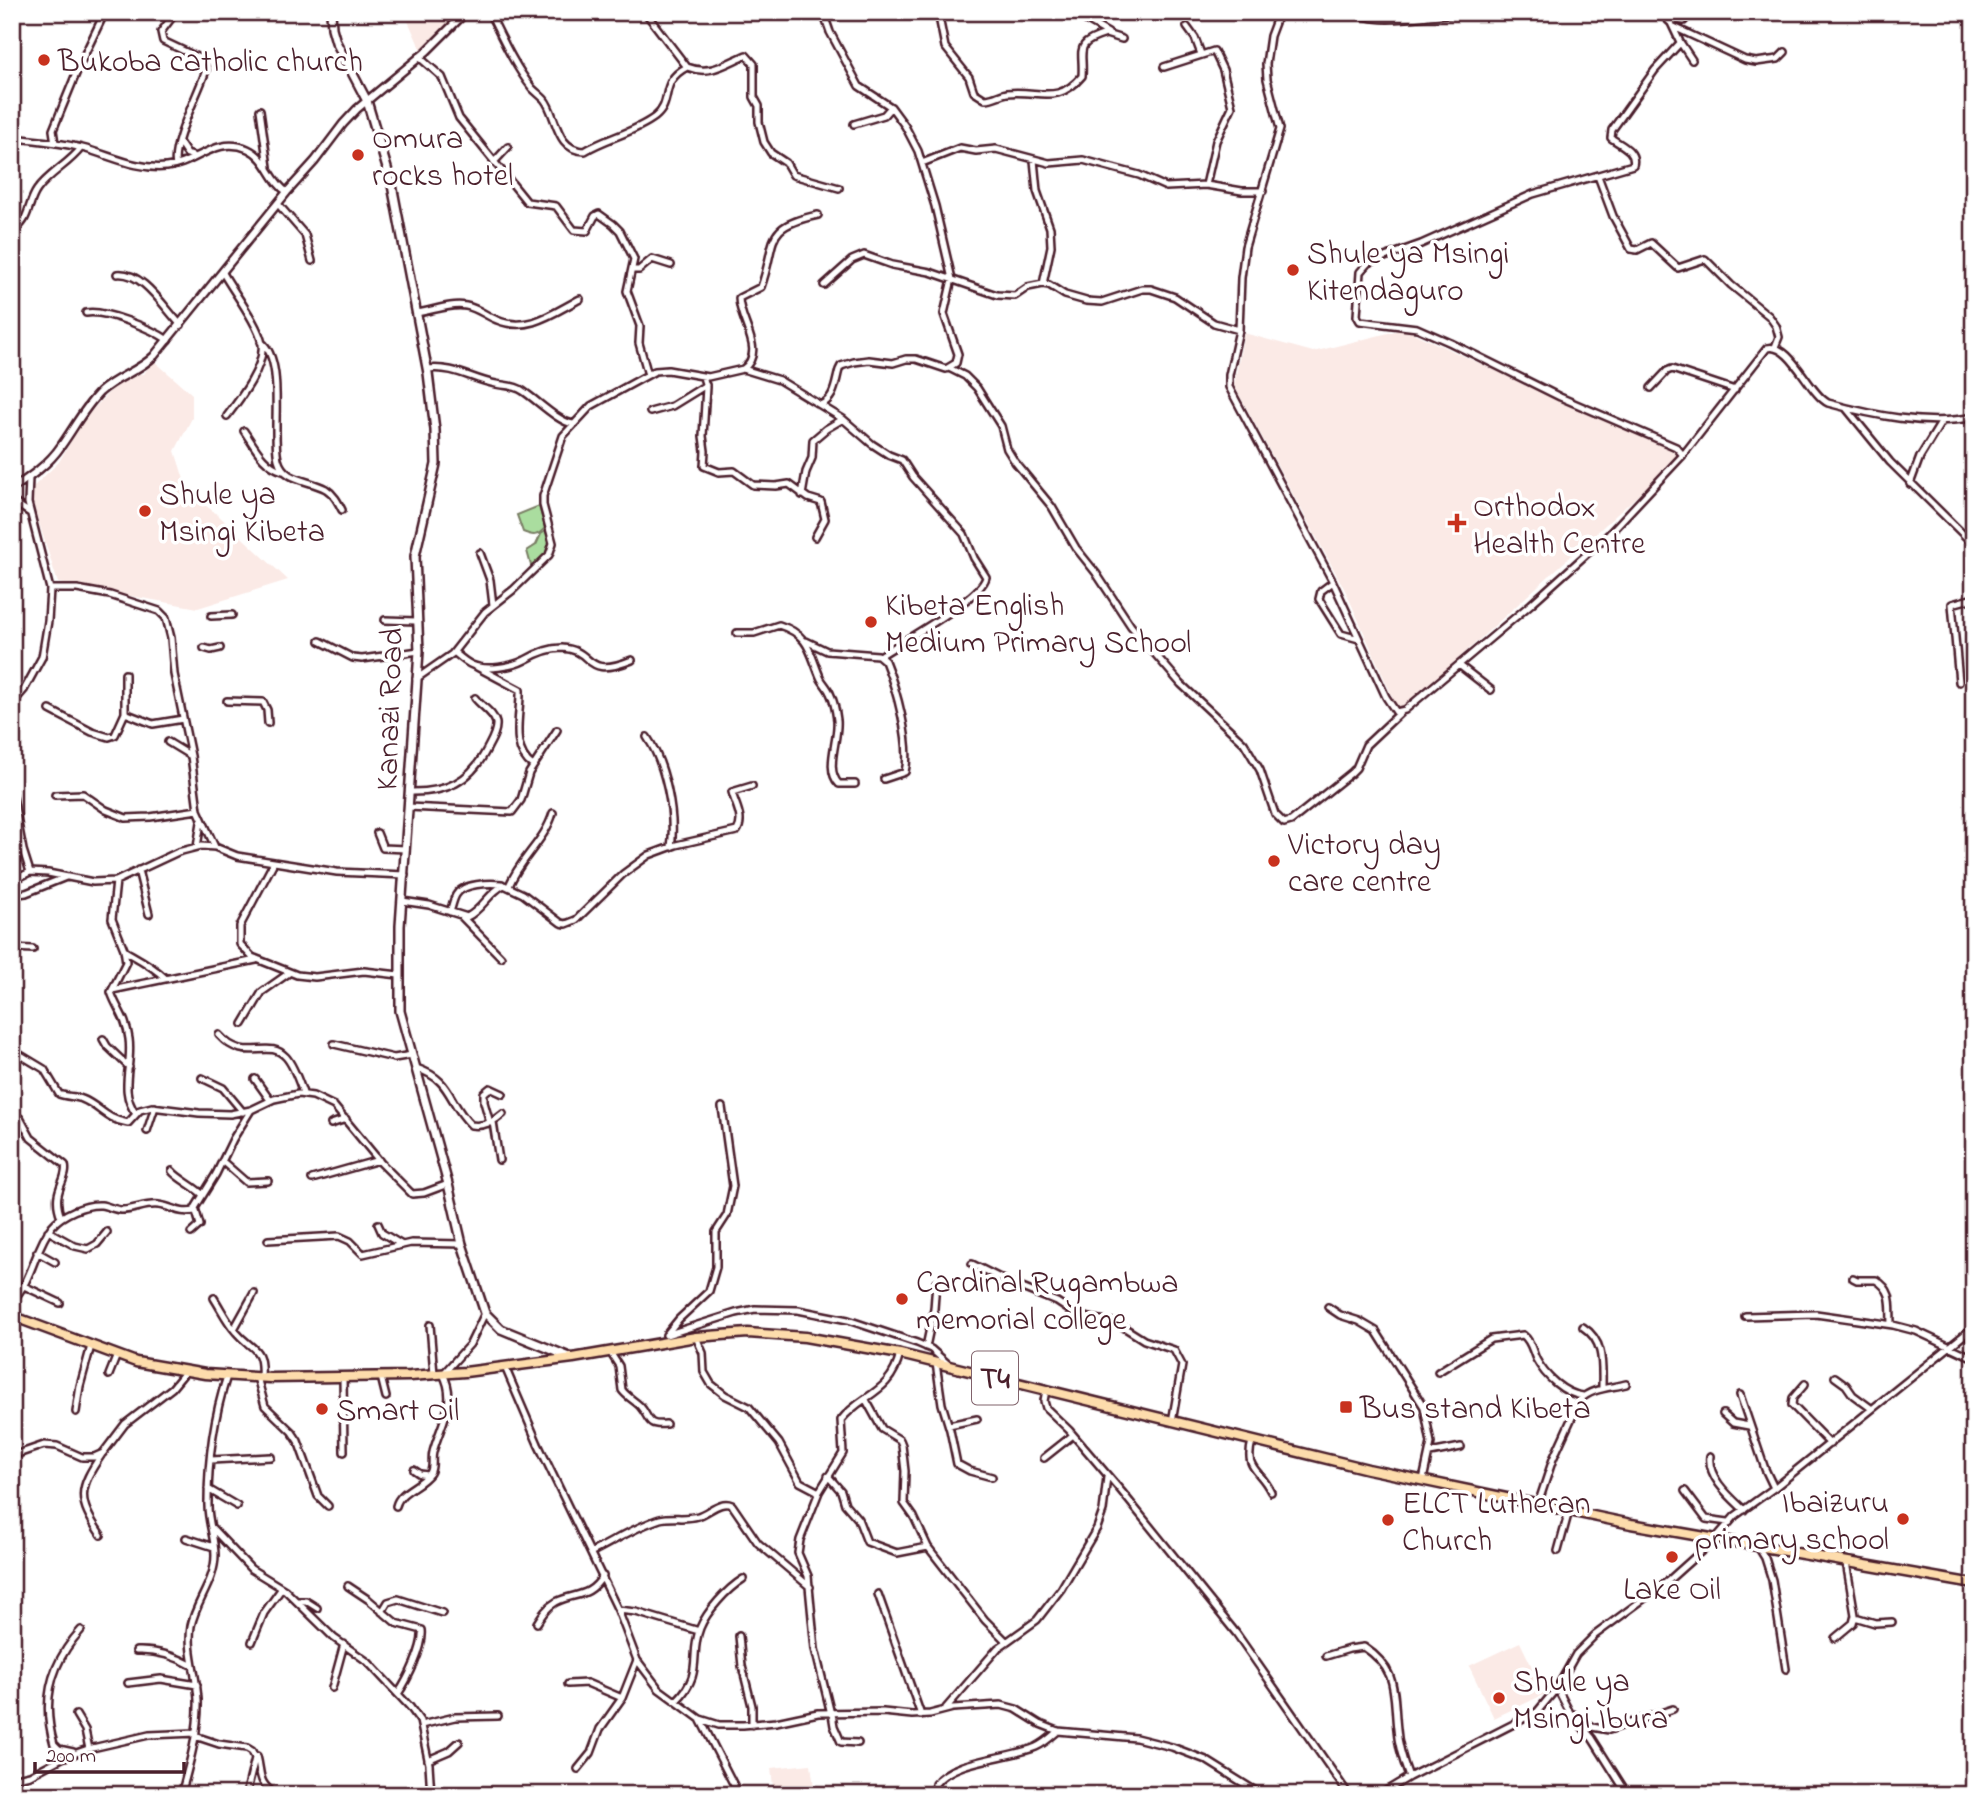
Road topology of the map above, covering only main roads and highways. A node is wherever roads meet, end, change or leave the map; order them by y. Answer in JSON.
{"nodes":[{"id":1,"x":331,"y":12,"type":"edge"},
{"id":2,"x":12,"y":1316,"type":"edge"},
{"id":3,"x":573,"y":1358,"type":"junction"},
{"id":4,"x":1974,"y":1584,"type":"edge"}],
"edges":[{"from":1,"to":3,"type":"main road","name":"Kanazi Road"},
{"from":2,"to":3,"type":"highway","number":"T4"},
{"from":3,"to":4,"type":"highway","number":"T4"}]}
